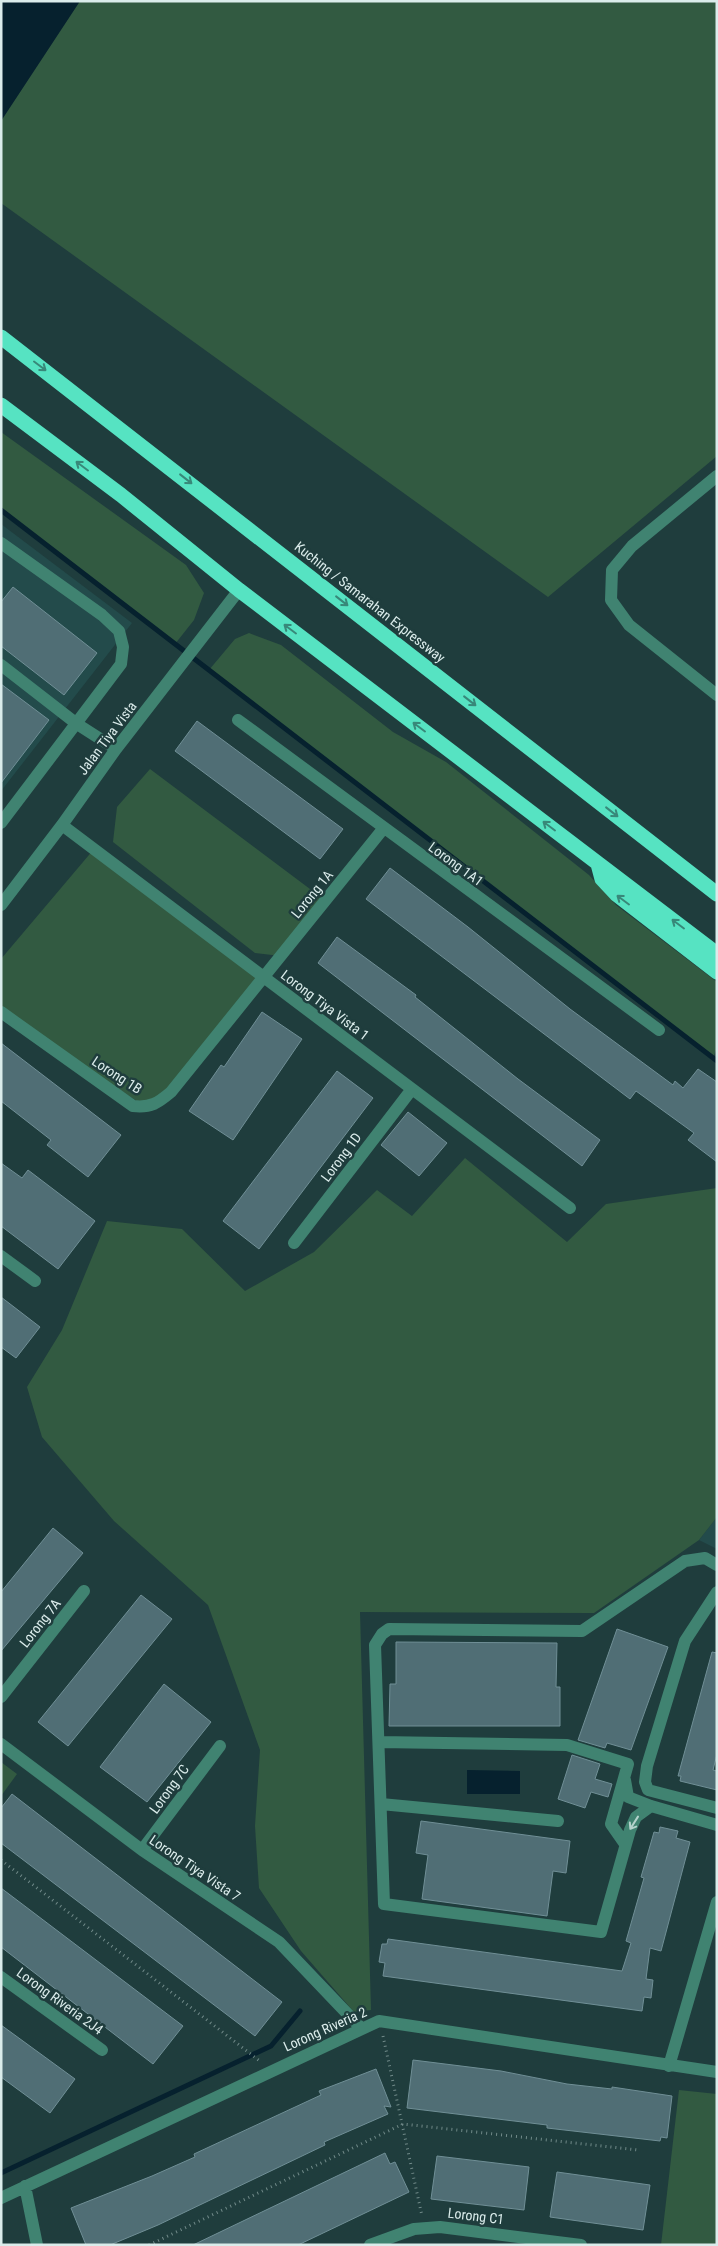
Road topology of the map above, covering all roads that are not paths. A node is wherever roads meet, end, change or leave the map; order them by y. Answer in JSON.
{"nodes":[{"id":1,"x":1,"y":336,"type":"edge"},
{"id":2,"x":1,"y":405,"type":"edge"},
{"id":3,"x":717,"y":476,"type":"edge"},
{"id":4,"x":1,"y":543,"type":"edge"},
{"id":5,"x":239,"y":590,"type":"junction"},
{"id":6,"x":1,"y":665,"type":"edge"},
{"id":7,"x":717,"y":695,"type":"edge"},
{"id":8,"x":238,"y":720,"type":"dead end"},
{"id":9,"x":78,"y":724,"type":"junction"},
{"id":10,"x":116,"y":749,"type":"junction"},
{"id":11,"x":1,"y":823,"type":"edge"},
{"id":12,"x":62,"y":826,"type":"junction"},
{"id":13,"x":383,"y":829,"type":"junction"},
{"id":14,"x":598,"y":864,"type":"junction"},
{"id":15,"x":717,"y":894,"type":"edge"},
{"id":16,"x":1,"y":904,"type":"edge"},
{"id":17,"x":717,"y":954,"type":"edge"},
{"id":18,"x":717,"y":972,"type":"edge"},
{"id":19,"x":264,"y":978,"type":"junction"},
{"id":20,"x":1,"y":1012,"type":"edge"},
{"id":21,"x":659,"y":1030,"type":"dead end"},
{"id":22,"x":412,"y":1089,"type":"junction"},
{"id":23,"x":570,"y":1208,"type":"dead end"},
{"id":24,"x":294,"y":1243,"type":"dead end"},
{"id":25,"x":1,"y":1256,"type":"edge"},
{"id":26,"x":35,"y":1281,"type":"dead end"},
{"id":27,"x":717,"y":1565,"type":"edge"},
{"id":28,"x":84,"y":1591,"type":"dead end"},
{"id":29,"x":717,"y":1592,"type":"edge"},
{"id":30,"x":1,"y":1697,"type":"edge"},
{"id":31,"x":379,"y":1742,"type":"junction"},
{"id":32,"x":1,"y":1744,"type":"edge"},
{"id":33,"x":220,"y":1746,"type":"dead end"},
{"id":34,"x":625,"y":1778,"type":"junction"},
{"id":35,"x":381,"y":1804,"type":"junction"},
{"id":36,"x":651,"y":1806,"type":"junction"},
{"id":37,"x":717,"y":1808,"type":"edge"},
{"id":38,"x":558,"y":1821,"type":"dead end"},
{"id":39,"x":717,"y":1825,"type":"edge"},
{"id":40,"x":625,"y":1844,"type":"junction"},
{"id":41,"x":142,"y":1850,"type":"junction"},
{"id":42,"x":717,"y":1902,"type":"edge"},
{"id":43,"x":1,"y":1977,"type":"edge"},
{"id":44,"x":361,"y":2028,"type":"junction"},
{"id":45,"x":102,"y":2050,"type":"dead end"},
{"id":46,"x":669,"y":2066,"type":"junction"},
{"id":47,"x":717,"y":2072,"type":"edge"},
{"id":48,"x":25,"y":2186,"type":"junction"},
{"id":49,"x":1,"y":2198,"type":"edge"},
{"id":50,"x":37,"y":2245,"type":"edge"},
{"id":51,"x":370,"y":2245,"type":"edge"},
{"id":52,"x":581,"y":2245,"type":"edge"}],
"edges":[{"from":1,"to":15,"type":"highway","name":"Kuching / Samarahan Expressway","one_way":true},
{"from":5,"to":2,"type":"highway","one_way":true},
{"from":3,"to":7,"type":"street"},
{"from":4,"to":9,"type":"street"},
{"from":5,"to":10,"type":"street","name":"Jalan Tiya Vista"},
{"from":14,"to":5,"type":"highway","one_way":true},
{"from":6,"to":9,"type":"street"},
{"from":8,"to":13,"type":"street","name":"Lorong 1A1"},
{"from":9,"to":10,"type":"street"},
{"from":9,"to":11,"type":"street"},
{"from":10,"to":12,"type":"street","name":"Jalan Tiya Vista"},
{"from":12,"to":16,"type":"street","name":"Jalan Tiya Vista"},
{"from":12,"to":19,"type":"street","name":"Lorong Tiya Vista 1"},
{"from":13,"to":19,"type":"street","name":"Lorong 1A"},
{"from":13,"to":21,"type":"street","name":"Lorong 1A1"},
{"from":17,"to":14,"type":"highway","one_way":true},
{"from":18,"to":14,"type":"highway","one_way":true},
{"from":19,"to":20,"type":"street","name":"Lorong 1B"},
{"from":19,"to":22,"type":"street","name":"Lorong Tiya Vista 1"},
{"from":22,"to":23,"type":"street","name":"Lorong Tiya Vista 1"},
{"from":22,"to":24,"type":"street","name":"Lorong 1D"},
{"from":25,"to":26,"type":"street"},
{"from":27,"to":31,"type":"street"},
{"from":28,"to":30,"type":"street","name":"Lorong 7A"},
{"from":29,"to":37,"type":"street"},
{"from":31,"to":34,"type":"street"},
{"from":31,"to":35,"type":"street"},
{"from":32,"to":41,"type":"street","name":"Lorong Tiya Vista 7"},
{"from":33,"to":41,"type":"street","name":"Lorong 7C"},
{"from":34,"to":36,"type":"street"},
{"from":34,"to":40,"type":"street"},
{"from":35,"to":38,"type":"street"},
{"from":35,"to":40,"type":"street"},
{"from":36,"to":39,"type":"street"},
{"from":36,"to":40,"type":"street","one_way":true},
{"from":41,"to":44,"type":"street","name":"Lorong Tiya Vista 7"},
{"from":42,"to":46,"type":"street"},
{"from":43,"to":45,"type":"street","name":"Lorong Riveria 2J4"},
{"from":44,"to":46,"type":"street","name":"Lorong Riveria 2"},
{"from":44,"to":48,"type":"street","name":"Lorong Riveria 2"},
{"from":46,"to":47,"type":"street","name":"Lorong Riveria 2"},
{"from":48,"to":49,"type":"street","name":"Lorong Riveria 2"},
{"from":48,"to":50,"type":"street"},
{"from":51,"to":52,"type":"street","name":"Lorong C1"}]}
